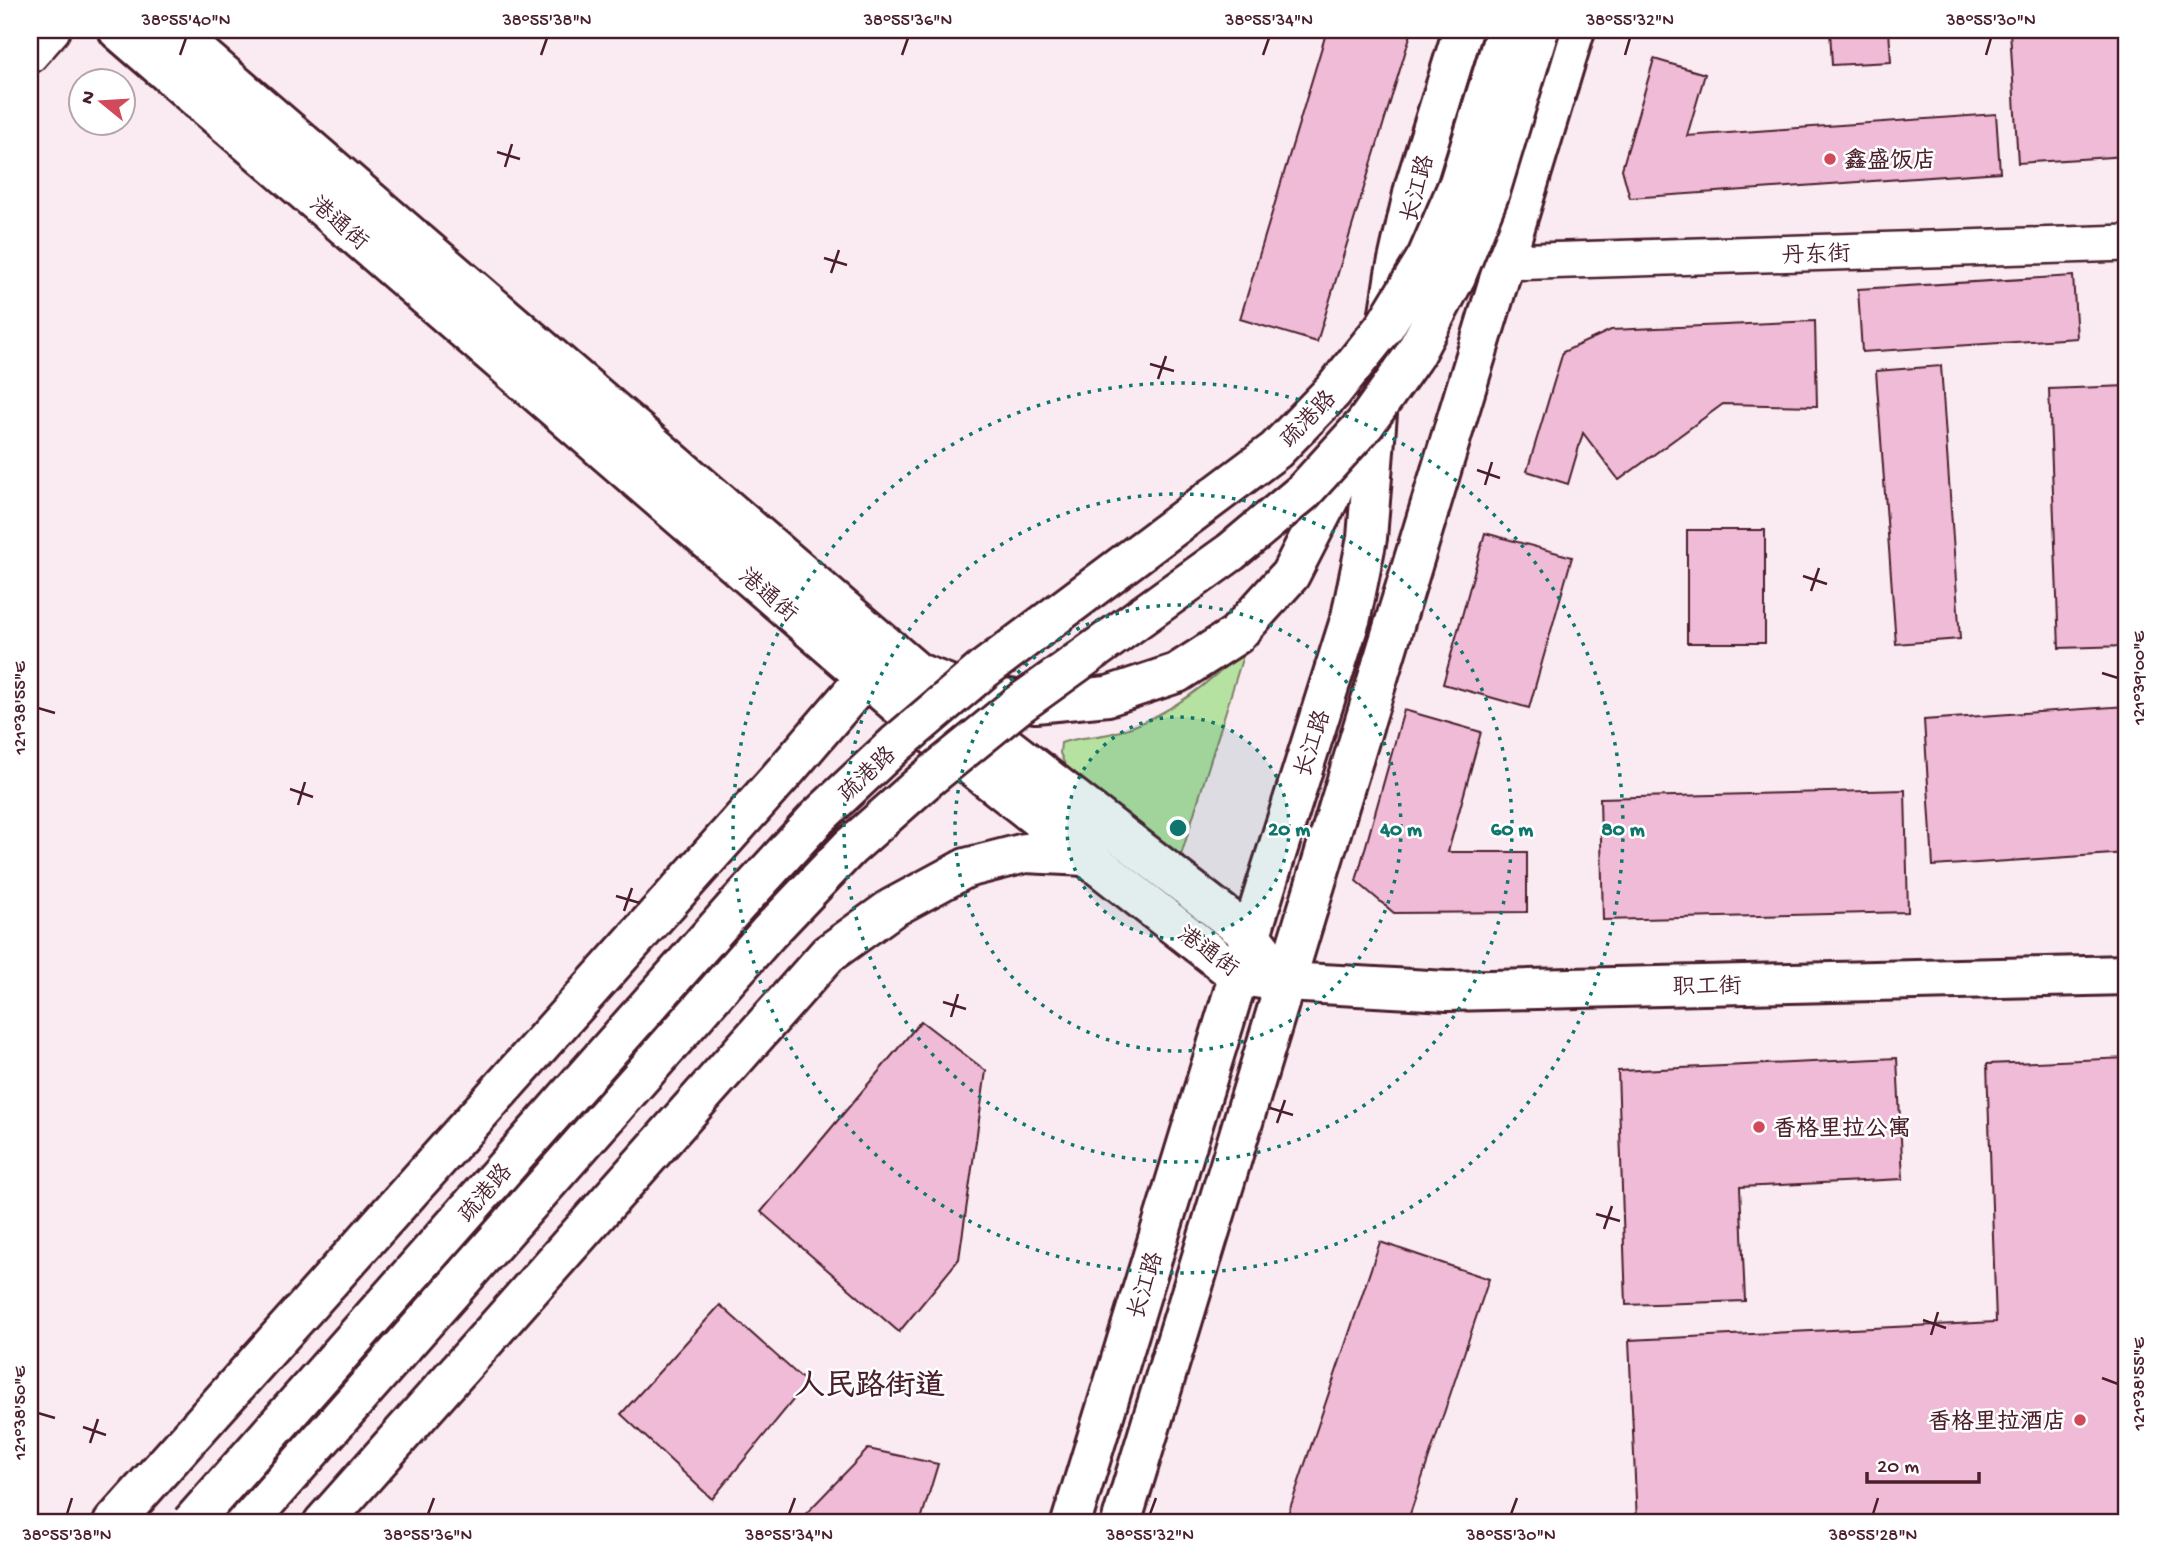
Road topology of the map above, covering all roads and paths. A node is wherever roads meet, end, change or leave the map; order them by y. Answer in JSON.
{"nodes":[{"id":1,"x":52,"y":30,"type":"edge"},
{"id":2,"x":118,"y":30,"type":"edge"},
{"id":3,"x":172,"y":30,"type":"edge"},
{"id":4,"x":1463,"y":30,"type":"edge"},
{"id":5,"x":1506,"y":30,"type":"edge"},
{"id":6,"x":1539,"y":30,"type":"edge"},
{"id":7,"x":1575,"y":30,"type":"edge"},
{"id":8,"x":30,"y":55,"type":"edge"},
{"id":9,"x":2127,"y":243,"type":"edge"},
{"id":10,"x":1504,"y":262,"type":"junction"},
{"id":11,"x":1381,"y":364,"type":"junction"},
{"id":12,"x":891,"y":667,"type":"junction"},
{"id":13,"x":1086,"y":856,"type":"junction"},
{"id":14,"x":1251,"y":936,"type":"junction"},
{"id":15,"x":2127,"y":975,"type":"edge"},
{"id":16,"x":1239,"y":976,"type":"junction"},
{"id":17,"x":1286,"y":982,"type":"junction"},
{"id":18,"x":113,"y":1523,"type":"edge"},
{"id":19,"x":191,"y":1523,"type":"edge"},
{"id":20,"x":247,"y":1523,"type":"edge"},
{"id":21,"x":323,"y":1523,"type":"edge"},
{"id":22,"x":1071,"y":1523,"type":"edge"},
{"id":23,"x":1121,"y":1523,"type":"edge"}],
"edges":[{"from":1,"to":8,"type":"street"},
{"from":2,"to":12,"type":"main road","name":"港通街"},
{"from":3,"to":12,"type":"main road","name":"港通街"},
{"from":4,"to":11,"type":"main road","name":"长江路"},
{"from":5,"to":19,"type":"main road","name":"疏港路","bridge":true},
{"from":6,"to":20,"type":"main road","name":"疏港路","bridge":true},
{"from":7,"to":10,"type":"main road","name":"长江路"},
{"from":9,"to":10,"type":"street","name":"丹东街"},
{"from":10,"to":17,"type":"main road","name":"长江路"},
{"from":11,"to":12,"type":"main road"},
{"from":11,"to":14,"type":"main road","name":"长江路"},
{"from":12,"to":13,"type":"main road","name":"港通街"},
{"from":12,"to":14,"type":"main road","name":"港通街"},
{"from":12,"to":18,"type":"main road"},
{"from":13,"to":16,"type":"main road","name":"港通街"},
{"from":13,"to":21,"type":"main road"},
{"from":14,"to":16,"type":"main road","name":"长江路"},
{"from":14,"to":17,"type":"main road","name":"港通街"},
{"from":15,"to":17,"type":"main road","name":"职工街"},
{"from":16,"to":17,"type":"main road","name":"港通街"},
{"from":16,"to":22,"type":"main road","name":"长江路"},
{"from":17,"to":23,"type":"main road","name":"长江路"}]}
